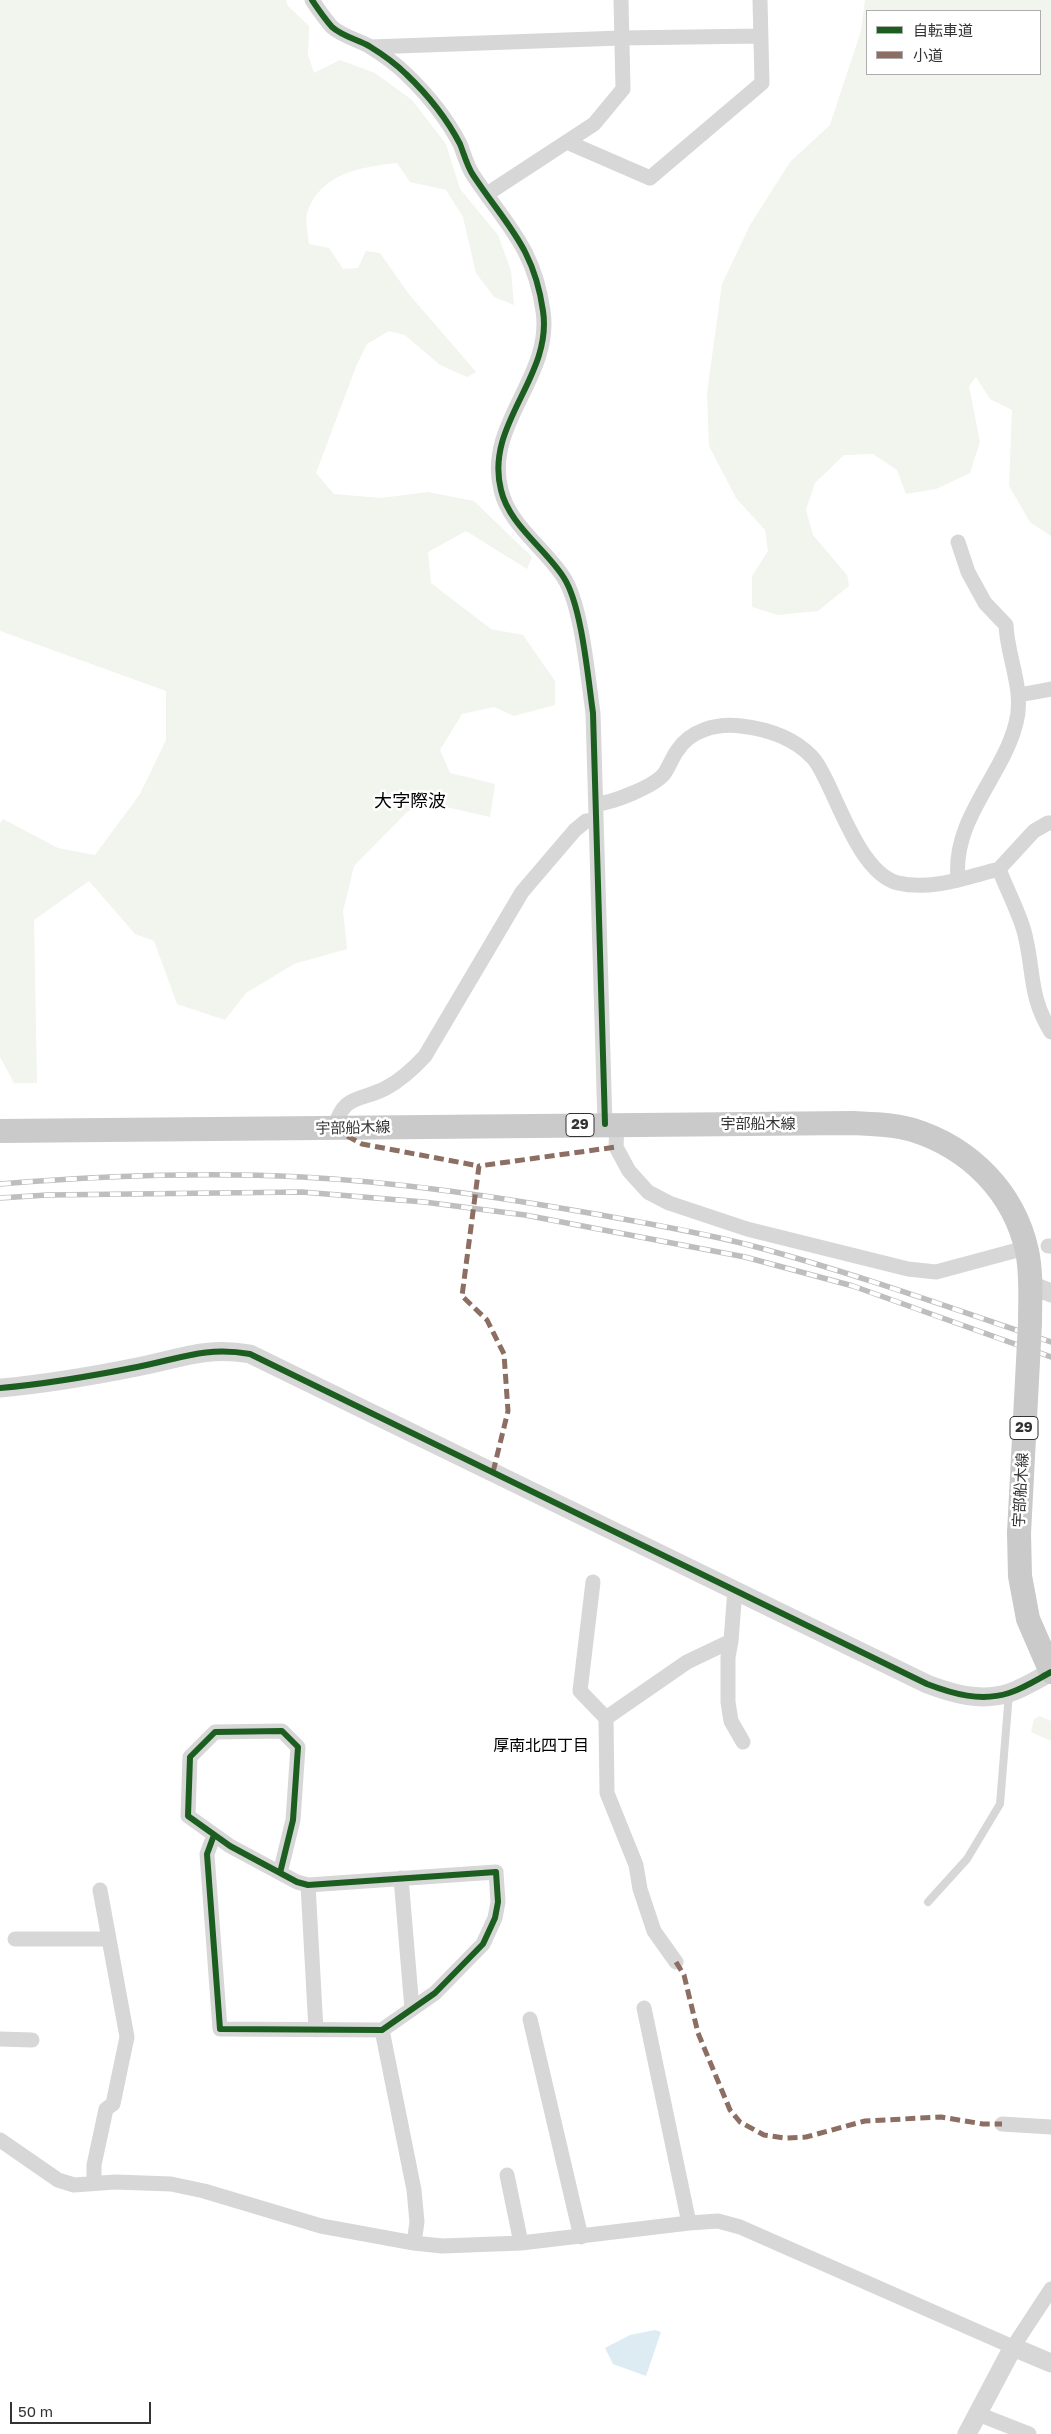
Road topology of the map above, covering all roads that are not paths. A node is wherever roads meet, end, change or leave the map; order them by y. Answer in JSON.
{"nodes":[{"id":1,"x":312,"y":0,"type":"edge"},
{"id":2,"x":621,"y":0,"type":"edge"},
{"id":3,"x":760,"y":0,"type":"edge"},
{"id":4,"x":762,"y":36,"type":"junction"},
{"id":5,"x":621,"y":38,"type":"junction"},
{"id":6,"x":370,"y":47,"type":"junction"},
{"id":7,"x":567,"y":142,"type":"junction"},
{"id":8,"x":487,"y":194,"type":"junction"},
{"id":9,"x":958,"y":542,"type":"dead end"},
{"id":10,"x":1051,"y":689,"type":"edge"},
{"id":11,"x":1019,"y":694,"type":"junction"},
{"id":12,"x":596,"y":804,"type":"junction"},
{"id":13,"x":596,"y":820,"type":"junction"},
{"id":14,"x":1051,"y":823,"type":"edge"},
{"id":15,"x":999,"y":870,"type":"junction"},
{"id":16,"x":958,"y":879,"type":"junction"},
{"id":17,"x":1051,"y":1032,"type":"edge"},
{"id":18,"x":611,"y":1124,"type":"junction"},
{"id":19,"x":334,"y":1129,"type":"junction"},
{"id":20,"x":0,"y":1131,"type":"edge"},
{"id":21,"x":1014,"y":1251,"type":"dead end"},
{"id":22,"x":1041,"y":1289,"type":"edge"},
{"id":23,"x":0,"y":1388,"type":"edge"},
{"id":24,"x":593,"y":1582,"type":"dead end"},
{"id":25,"x":735,"y":1589,"type":"junction"},
{"id":26,"x":731,"y":1641,"type":"junction"},
{"id":27,"x":1051,"y":1672,"type":"edge"},
{"id":28,"x":1009,"y":1693,"type":"junction"},
{"id":29,"x":606,"y":1718,"type":"junction"},
{"id":30,"x":743,"y":1742,"type":"dead end"},
{"id":31,"x":214,"y":1835,"type":"junction"},
{"id":32,"x":280,"y":1873,"type":"junction"},
{"id":33,"x":401,"y":1878,"type":"junction"},
{"id":34,"x":308,"y":1885,"type":"junction"},
{"id":35,"x":100,"y":1890,"type":"dead end"},
{"id":36,"x":928,"y":1902,"type":"dead end"},
{"id":37,"x":16,"y":1939,"type":"dead end"},
{"id":38,"x":109,"y":1939,"type":"junction"},
{"id":39,"x":676,"y":1962,"type":"dead end"},
{"id":40,"x":644,"y":2008,"type":"dead end"},
{"id":41,"x":412,"y":2009,"type":"junction"},
{"id":42,"x":530,"y":2019,"type":"dead end"},
{"id":43,"x":316,"y":2030,"type":"junction"},
{"id":44,"x":382,"y":2030,"type":"junction"},
{"id":45,"x":0,"y":2039,"type":"edge"},
{"id":46,"x":32,"y":2040,"type":"dead end"},
{"id":47,"x":1002,"y":2124,"type":"dead end"},
{"id":48,"x":1051,"y":2127,"type":"edge"},
{"id":49,"x":0,"y":2140,"type":"edge"},
{"id":50,"x":507,"y":2176,"type":"dead end"},
{"id":51,"x":94,"y":2183,"type":"junction"},
{"id":52,"x":689,"y":2223,"type":"junction"},
{"id":53,"x":581,"y":2237,"type":"junction"},
{"id":54,"x":414,"y":2243,"type":"junction"},
{"id":55,"x":521,"y":2243,"type":"junction"},
{"id":56,"x":1051,"y":2289,"type":"edge"},
{"id":57,"x":1013,"y":2347,"type":"junction"},
{"id":58,"x":1051,"y":2363,"type":"edge"},
{"id":59,"x":978,"y":2414,"type":"junction"},
{"id":60,"x":968,"y":2434,"type":"edge"},
{"id":61,"x":1029,"y":2434,"type":"edge"}],
"edges":[{"from":1,"to":6,"type":"street"},
{"from":2,"to":5,"type":"street"},
{"from":3,"to":4,"type":"street"},
{"from":4,"to":5,"type":"street"},
{"from":4,"to":7,"type":"street"},
{"from":5,"to":6,"type":"street"},
{"from":5,"to":7,"type":"street"},
{"from":6,"to":8,"type":"street"},
{"from":7,"to":8,"type":"street"},
{"from":8,"to":12,"type":"street"},
{"from":9,"to":11,"type":"street"},
{"from":10,"to":11,"type":"street"},
{"from":11,"to":16,"type":"street"},
{"from":12,"to":13,"type":"street"},
{"from":12,"to":16,"type":"street"},
{"from":13,"to":18,"type":"street"},
{"from":13,"to":19,"type":"street"},
{"from":14,"to":15,"type":"street"},
{"from":15,"to":16,"type":"street"},
{"from":15,"to":17,"type":"street"},
{"from":18,"to":19,"type":"main road","name":"宇部船木線","number":"29"},
{"from":18,"to":21,"type":"street"},
{"from":18,"to":22,"type":"main road","name":"宇部船木線","number":"29"},
{"from":19,"to":20,"type":"main road","name":"宇部船木線","number":"29"},
{"from":22,"to":27,"type":"main road","name":"宇部船木線","number":"29","bridge":true},
{"from":23,"to":25,"type":"street"},
{"from":24,"to":29,"type":"street"},
{"from":25,"to":26,"type":"street"},
{"from":25,"to":28,"type":"street"},
{"from":26,"to":29,"type":"street"},
{"from":26,"to":30,"type":"street"},
{"from":27,"to":28,"type":"street"},
{"from":28,"to":36,"type":"lane"},
{"from":29,"to":39,"type":"street"},
{"from":31,"to":32,"type":"street"},
{"from":31,"to":32,"type":"street"},
{"from":31,"to":43,"type":"street"},
{"from":32,"to":34,"type":"street"},
{"from":33,"to":34,"type":"street"},
{"from":33,"to":41,"type":"street"},
{"from":33,"to":41,"type":"street"},
{"from":34,"to":43,"type":"street"},
{"from":35,"to":38,"type":"street"},
{"from":37,"to":38,"type":"street"},
{"from":38,"to":51,"type":"street"},
{"from":40,"to":52,"type":"street"},
{"from":41,"to":44,"type":"street"},
{"from":42,"to":53,"type":"street"},
{"from":43,"to":44,"type":"street"},
{"from":44,"to":54,"type":"street"},
{"from":45,"to":46,"type":"street"},
{"from":47,"to":48,"type":"street"},
{"from":49,"to":51,"type":"street"},
{"from":50,"to":55,"type":"street"},
{"from":51,"to":54,"type":"street"},
{"from":52,"to":53,"type":"street"},
{"from":52,"to":57,"type":"street"},
{"from":53,"to":55,"type":"street"},
{"from":54,"to":55,"type":"street"},
{"from":56,"to":57,"type":"street"},
{"from":57,"to":58,"type":"street"},
{"from":57,"to":59,"type":"street"},
{"from":59,"to":60,"type":"street"},
{"from":59,"to":61,"type":"street"}]}
